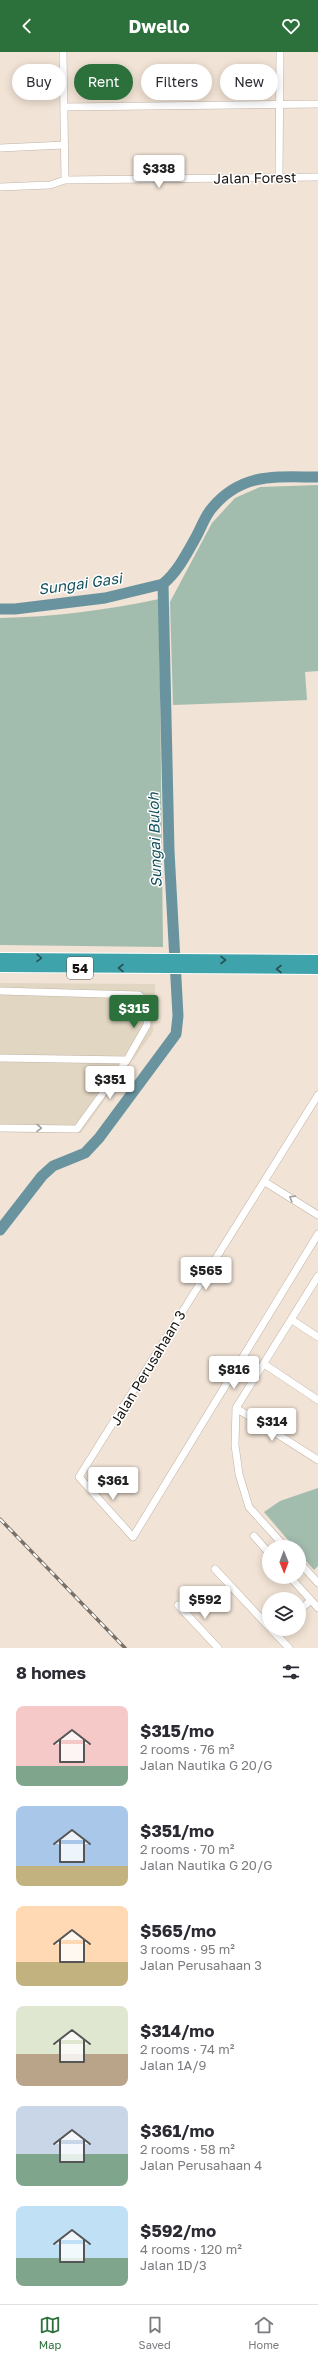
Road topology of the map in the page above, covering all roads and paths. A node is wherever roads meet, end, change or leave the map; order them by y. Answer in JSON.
{"nodes":[{"id":1,"x":63,"y":52,"type":"edge"},
{"id":2,"x":280,"y":52,"type":"edge"},
{"id":3,"x":318,"y":104,"type":"edge"},
{"id":4,"x":280,"y":105,"type":"junction"},
{"id":5,"x":64,"y":107,"type":"junction"},
{"id":6,"x":65,"y":145,"type":"junction"},
{"id":7,"x":0,"y":148,"type":"edge"},
{"id":8,"x":279,"y":178,"type":"junction"},
{"id":9,"x":318,"y":178,"type":"edge"},
{"id":10,"x":65,"y":180,"type":"junction"},
{"id":11,"x":0,"y":187,"type":"edge"},
{"id":12,"x":0,"y":958,"type":"edge"},
{"id":13,"x":318,"y":960,"type":"edge"},
{"id":14,"x":160,"y":964,"type":"junction"},
{"id":15,"x":184,"y":965,"type":"junction"},
{"id":16,"x":2,"y":968,"type":"edge"},
{"id":17,"x":318,"y":969,"type":"edge"},
{"id":18,"x":0,"y":991,"type":"edge"},
{"id":19,"x":0,"y":1058,"type":"edge"},
{"id":20,"x":127,"y":1060,"type":"junction"},
{"id":21,"x":318,"y":1095,"type":"edge"},
{"id":22,"x":0,"y":1128,"type":"edge"},
{"id":23,"x":265,"y":1182,"type":"junction"},
{"id":24,"x":318,"y":1215,"type":"edge"},
{"id":25,"x":318,"y":1234,"type":"edge"},
{"id":26,"x":318,"y":1276,"type":"edge"},
{"id":27,"x":292,"y":1320,"type":"junction"},
{"id":28,"x":318,"y":1337,"type":"edge"},
{"id":29,"x":264,"y":1364,"type":"junction"},
{"id":30,"x":318,"y":1400,"type":"edge"},
{"id":31,"x":236,"y":1408,"type":"junction"},
{"id":32,"x":318,"y":1460,"type":"edge"},
{"id":33,"x":254,"y":1536,"type":"dead end"},
{"id":34,"x":279,"y":1540,"type":"edge"},
{"id":35,"x":262,"y":1545,"type":"edge"},
{"id":36,"x":215,"y":1569,"type":"dead end"},
{"id":37,"x":306,"y":1570,"type":"edge"},
{"id":38,"x":318,"y":1583,"type":"edge"},
{"id":39,"x":296,"y":1584,"type":"edge"},
{"id":40,"x":311,"y":1600,"type":"junction"},
{"id":41,"x":178,"y":1605,"type":"dead end"},
{"id":42,"x":306,"y":1605,"type":"edge"},
{"id":43,"x":318,"y":1608,"type":"edge"},
{"id":44,"x":262,"y":1619,"type":"edge"},
{"id":45,"x":280,"y":1636,"type":"edge"},
{"id":46,"x":218,"y":1648,"type":"edge"},
{"id":47,"x":289,"y":1648,"type":"edge"}],
"edges":[{"from":1,"to":5,"type":"street"},
{"from":2,"to":4,"type":"street"},
{"from":3,"to":4,"type":"street"},
{"from":4,"to":5,"type":"street"},
{"from":4,"to":8,"type":"street"},
{"from":5,"to":6,"type":"street"},
{"from":6,"to":7,"type":"street"},
{"from":6,"to":10,"type":"street"},
{"from":8,"to":9,"type":"street","name":"Jalan Forest"},
{"from":8,"to":10,"type":"street","name":"Jalan Forest"},
{"from":10,"to":11,"type":"street","name":"Jalan Forest"},
{"from":12,"to":14,"type":"highway","number":"54","one_way":true},
{"from":15,"to":13,"type":"highway","number":"54","one_way":true},
{"from":14,"to":15,"type":"highway","number":"54"},
{"from":14,"to":16,"type":"highway","number":"54","one_way":true},
{"from":17,"to":15,"type":"highway","number":"54","one_way":true},
{"from":18,"to":20,"type":"street"},
{"from":19,"to":20,"type":"street"},
{"from":22,"to":20,"type":"street","one_way":true},
{"from":21,"to":23,"type":"street","name":"Jalan Perusahaan 3"},
{"from":24,"to":23,"type":"street","one_way":true},
{"from":23,"to":25,"type":"street","name":"Jalan Perusahaan 3"},
{"from":26,"to":27,"type":"street"},
{"from":27,"to":28,"type":"street"},
{"from":27,"to":29,"type":"street"},
{"from":29,"to":30,"type":"street"},
{"from":29,"to":31,"type":"street"},
{"from":31,"to":32,"type":"street"},
{"from":31,"to":34,"type":"street"},
{"from":33,"to":35,"type":"street"},
{"from":36,"to":44,"type":"street"},
{"from":37,"to":38,"type":"street"},
{"from":39,"to":40,"type":"street"},
{"from":40,"to":42,"type":"street"},
{"from":40,"to":43,"type":"street"},
{"from":41,"to":46,"type":"street"},
{"from":45,"to":47,"type":"street"}]}
